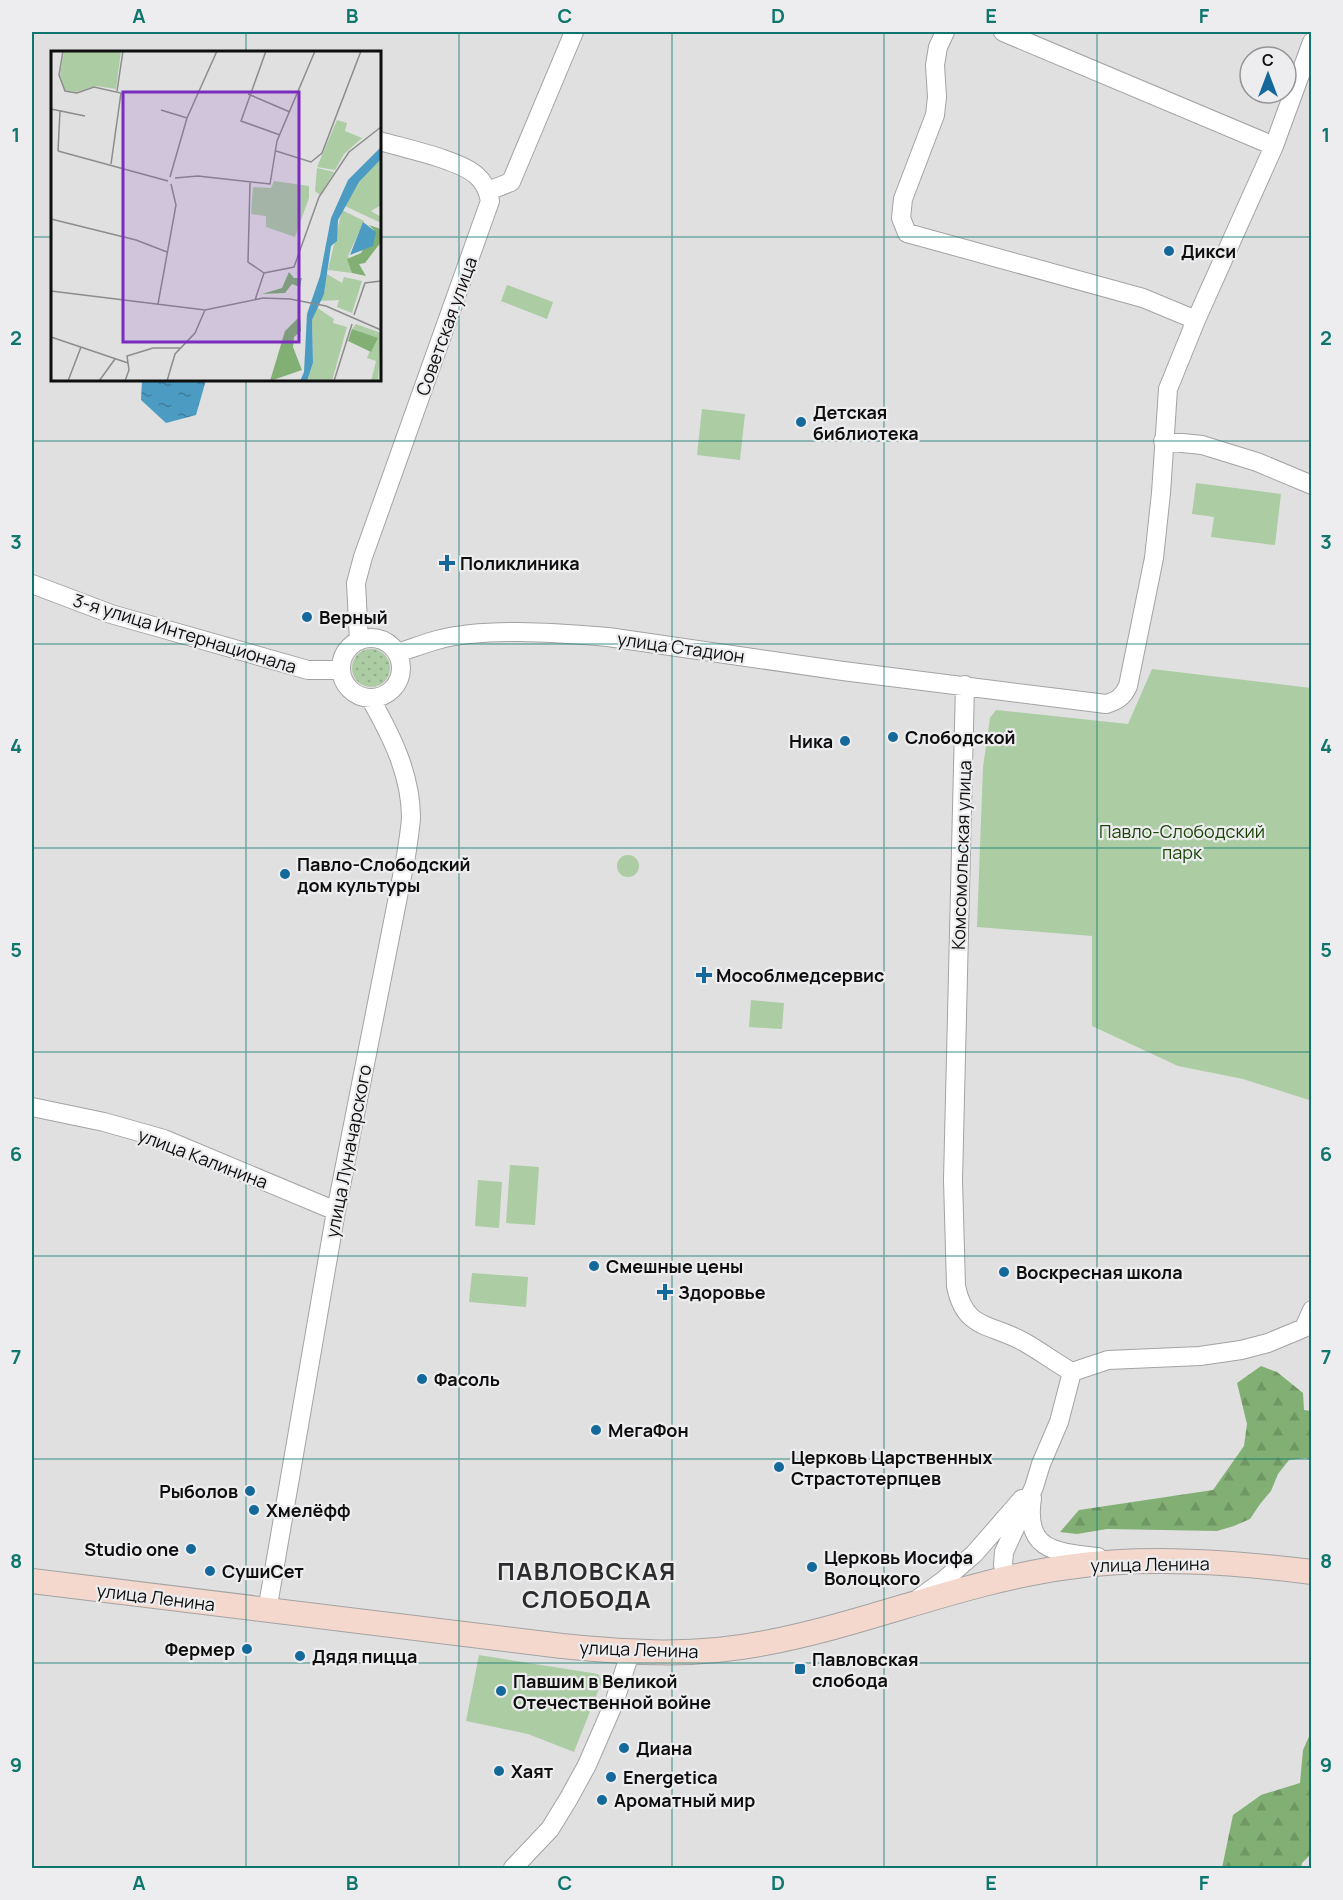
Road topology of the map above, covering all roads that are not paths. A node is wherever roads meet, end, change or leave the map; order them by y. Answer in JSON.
{"nodes":[{"id":1,"x":574,"y":32,"type":"edge"},
{"id":2,"x":1003,"y":32,"type":"edge"},
{"id":3,"x":942,"y":40,"type":"edge"},
{"id":4,"x":1311,"y":42,"type":"edge"},
{"id":5,"x":381,"y":141,"type":"edge"},
{"id":6,"x":1274,"y":146,"type":"junction"},
{"id":7,"x":488,"y":191,"type":"junction"},
{"id":8,"x":1196,"y":320,"type":"junction"},
{"id":9,"x":1163,"y":441,"type":"junction"},
{"id":10,"x":1311,"y":485,"type":"edge"},
{"id":11,"x":32,"y":584,"type":"edge"},
{"id":12,"x":359,"y":641,"type":"junction"},
{"id":13,"x":397,"y":653,"type":"junction"},
{"id":14,"x":341,"y":670,"type":"junction"},
{"id":15,"x":965,"y":685,"type":"junction"},
{"id":16,"x":370,"y":698,"type":"junction"},
{"id":17,"x":32,"y":1107,"type":"edge"},
{"id":18,"x":336,"y":1211,"type":"junction"},
{"id":19,"x":1311,"y":1310,"type":"edge"},
{"id":20,"x":1072,"y":1372,"type":"junction"},
{"id":21,"x":1034,"y":1487,"type":"junction"},
{"id":22,"x":1126,"y":1561,"type":"junction"},
{"id":23,"x":1311,"y":1572,"type":"edge"},
{"id":24,"x":1007,"y":1578,"type":"junction"},
{"id":25,"x":32,"y":1581,"type":"edge"},
{"id":26,"x":912,"y":1603,"type":"junction"},
{"id":27,"x":267,"y":1611,"type":"junction"},
{"id":28,"x":630,"y":1653,"type":"junction"},
{"id":29,"x":513,"y":1869,"type":"edge"}],
"edges":[{"from":1,"to":7,"type":"street"},
{"from":2,"to":6,"type":"street"},
{"from":3,"to":8,"type":"street"},
{"from":4,"to":6,"type":"street"},
{"from":5,"to":7,"type":"street"},
{"from":6,"to":8,"type":"street"},
{"from":7,"to":12,"type":"street","name":"Советская улица"},
{"from":8,"to":9,"type":"street"},
{"from":9,"to":10,"type":"street"},
{"from":9,"to":15,"type":"street"},
{"from":11,"to":14,"type":"street","name":"3-я улица Интернационала"},
{"from":12,"to":13,"type":"street"},
{"from":12,"to":14,"type":"street"},
{"from":13,"to":15,"type":"street","name":"улица Стадион"},
{"from":13,"to":16,"type":"street"},
{"from":14,"to":16,"type":"street"},
{"from":15,"to":20,"type":"street","name":"Комсомольская улица"},
{"from":16,"to":18,"type":"street","name":"улица Луначарского"},
{"from":17,"to":18,"type":"street","name":"улица Калинина"},
{"from":18,"to":27,"type":"street","name":"улица Луначарского"},
{"from":19,"to":20,"type":"street"},
{"from":20,"to":21,"type":"street"},
{"from":21,"to":22,"type":"street"},
{"from":21,"to":24,"type":"street"},
{"from":21,"to":26,"type":"street"},
{"from":22,"to":23,"type":"main road","name":"улица Ленина"},
{"from":22,"to":24,"type":"main road","name":"улица Ленина"},
{"from":24,"to":26,"type":"main road","name":"улица Ленина"},
{"from":25,"to":27,"type":"main road","name":"улица Ленина"},
{"from":26,"to":28,"type":"main road","name":"улица Ленина"},
{"from":27,"to":28,"type":"main road","name":"улица Ленина"},
{"from":28,"to":29,"type":"street"}]}
